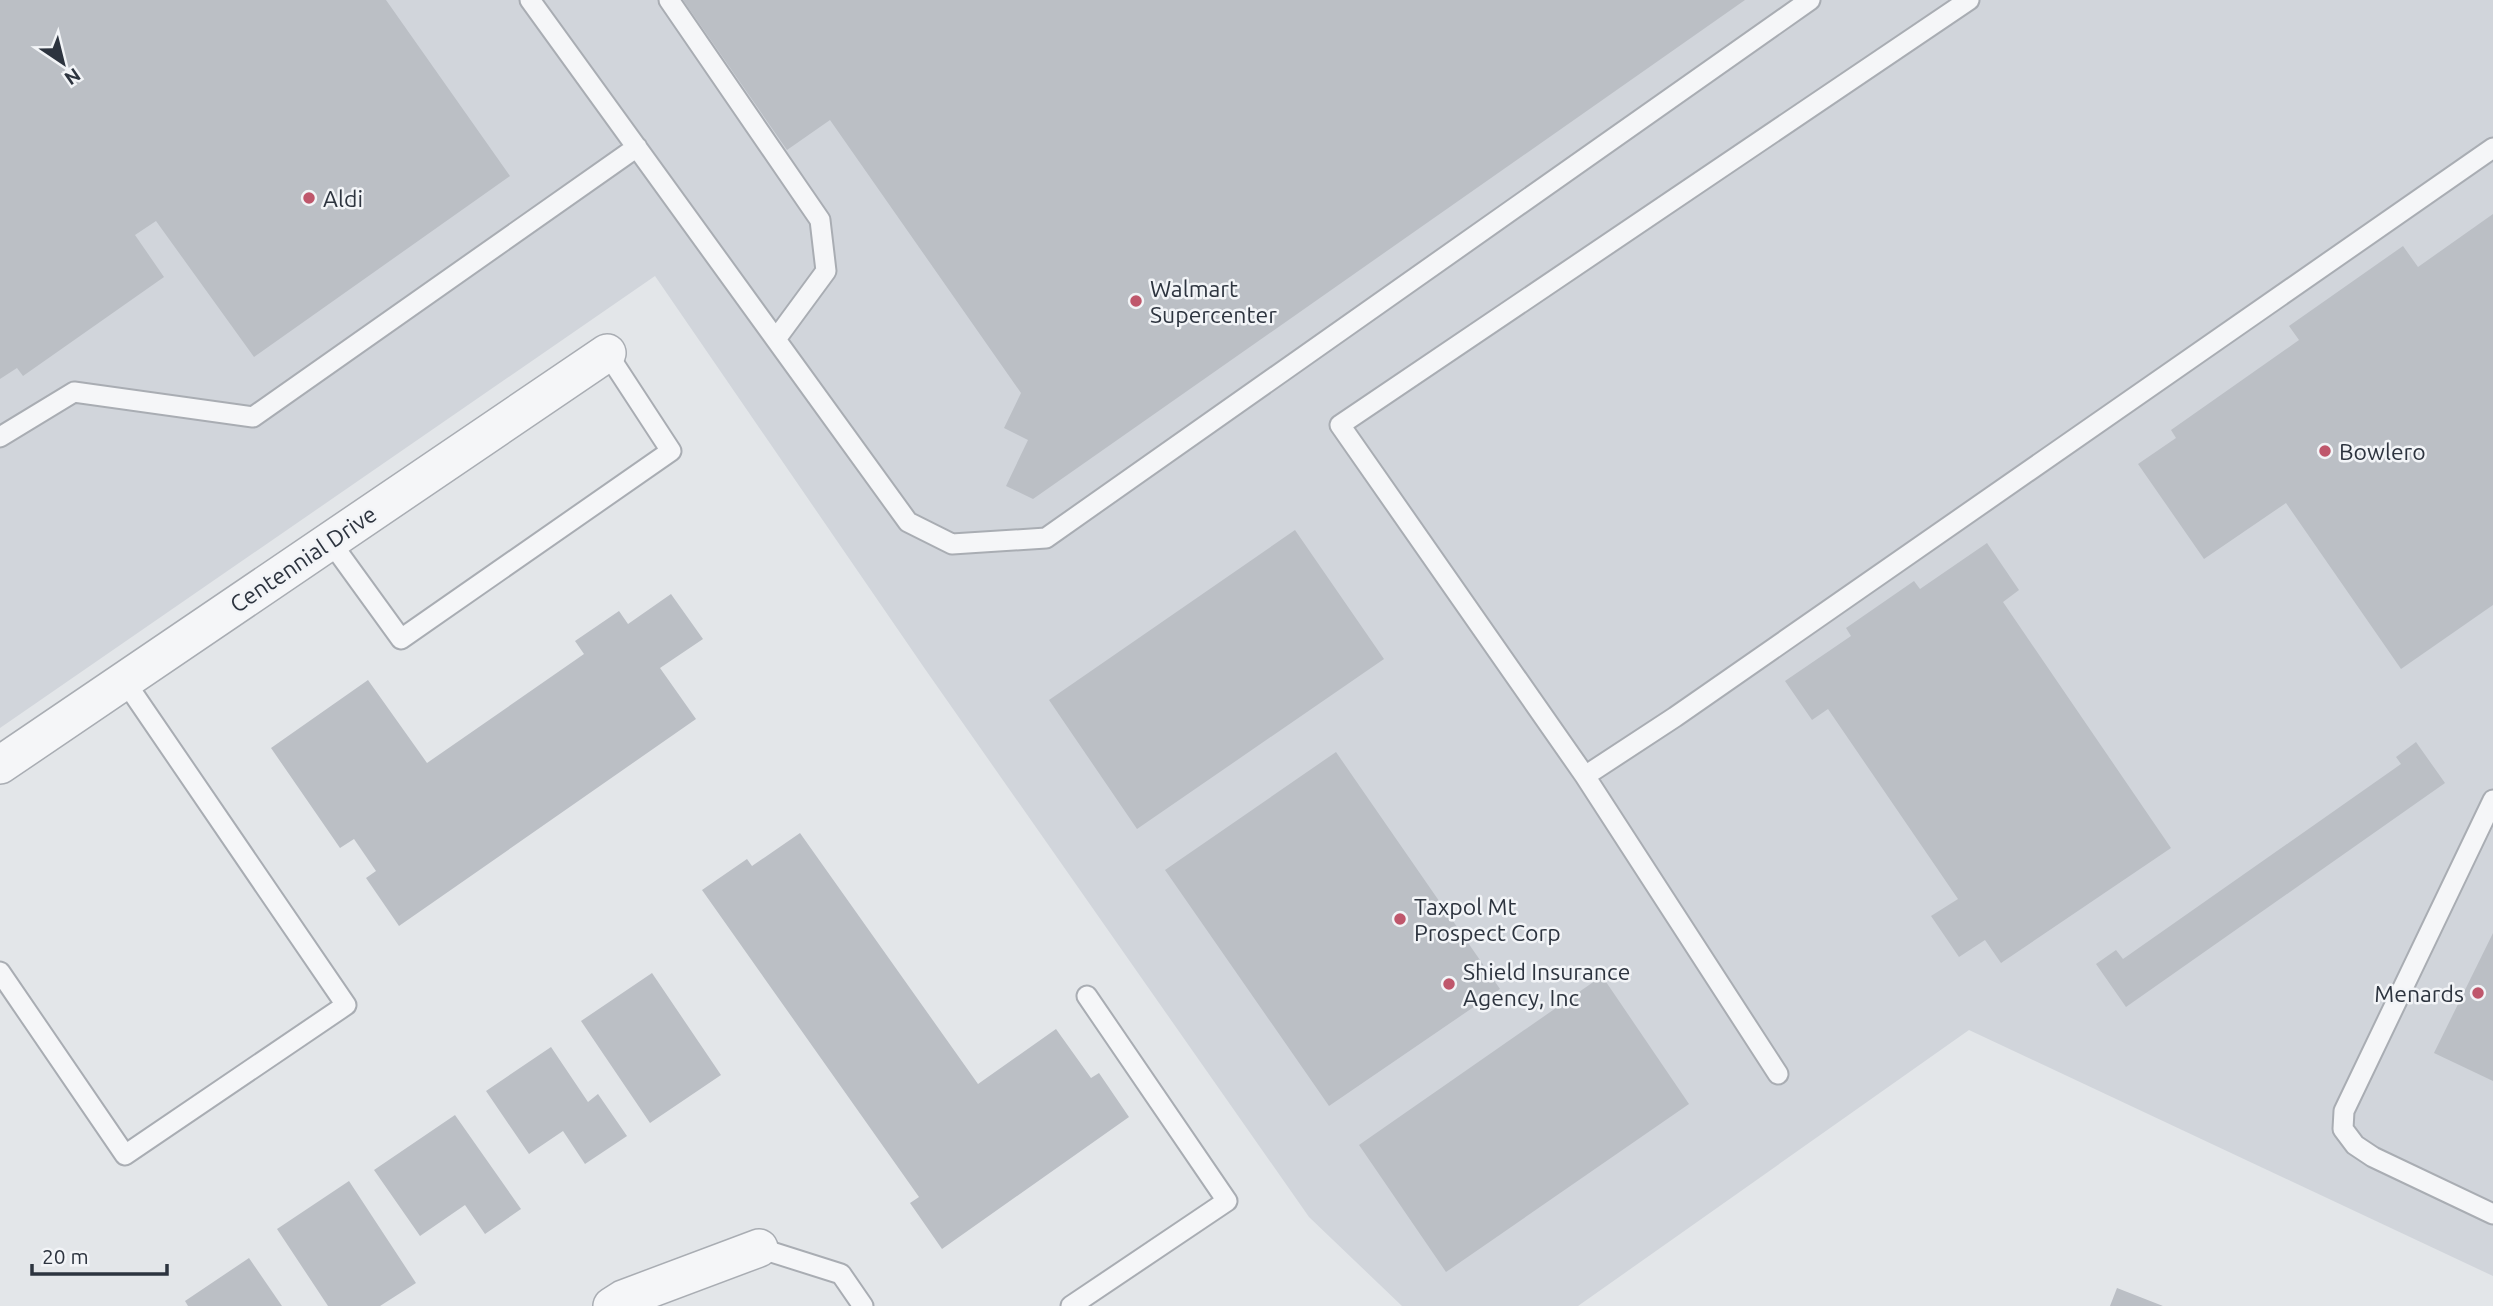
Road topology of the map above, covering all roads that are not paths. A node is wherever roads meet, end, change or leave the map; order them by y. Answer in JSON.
{"nodes":[{"id":1,"x":530,"y":0,"type":"edge"},
{"id":2,"x":669,"y":0,"type":"edge"},
{"id":3,"x":1810,"y":0,"type":"edge"},
{"id":4,"x":1969,"y":0,"type":"edge"},
{"id":5,"x":637,"y":147,"type":"junction"},
{"id":6,"x":2493,"y":148,"type":"edge"},
{"id":7,"x":776,"y":339,"type":"junction"},
{"id":8,"x":607,"y":353,"type":"joint"},
{"id":9,"x":0,"y":437,"type":"edge"},
{"id":10,"x":330,"y":541,"type":"junction"},
{"id":11,"x":124,"y":680,"type":"junction"},
{"id":12,"x":0,"y":765,"type":"edge"},
{"id":13,"x":1585,"y":776,"type":"junction"},
{"id":14,"x":2493,"y":800,"type":"edge"},
{"id":15,"x":0,"y":972,"type":"edge"},
{"id":16,"x":1087,"y":996,"type":"dead end"},
{"id":17,"x":1778,"y":1074,"type":"dead end"},
{"id":18,"x":2493,"y":1214,"type":"edge"},
{"id":19,"x":759,"y":1248,"type":"joint"},
{"id":20,"x":612,"y":1306,"type":"edge"},
{"id":21,"x":863,"y":1306,"type":"edge"},
{"id":22,"x":1071,"y":1306,"type":"edge"}],
"edges":[{"from":1,"to":5,"type":"lane"},
{"from":2,"to":7,"type":"lane"},
{"from":3,"to":7,"type":"lane"},
{"from":4,"to":13,"type":"lane"},
{"from":5,"to":7,"type":"lane"},
{"from":5,"to":9,"type":"lane"},
{"from":6,"to":13,"type":"lane"},
{"from":8,"to":10,"type":"street","name":"Centennial Drive"},
{"from":8,"to":10,"type":"lane"},
{"from":10,"to":11,"type":"street","name":"Centennial Drive"},
{"from":11,"to":12,"type":"street","name":"Centennial Drive"},
{"from":11,"to":15,"type":"lane"},
{"from":13,"to":17,"type":"lane"},
{"from":14,"to":18,"type":"lane"},
{"from":16,"to":22,"type":"lane"},
{"from":19,"to":20,"type":"street"},
{"from":19,"to":21,"type":"lane"}]}
